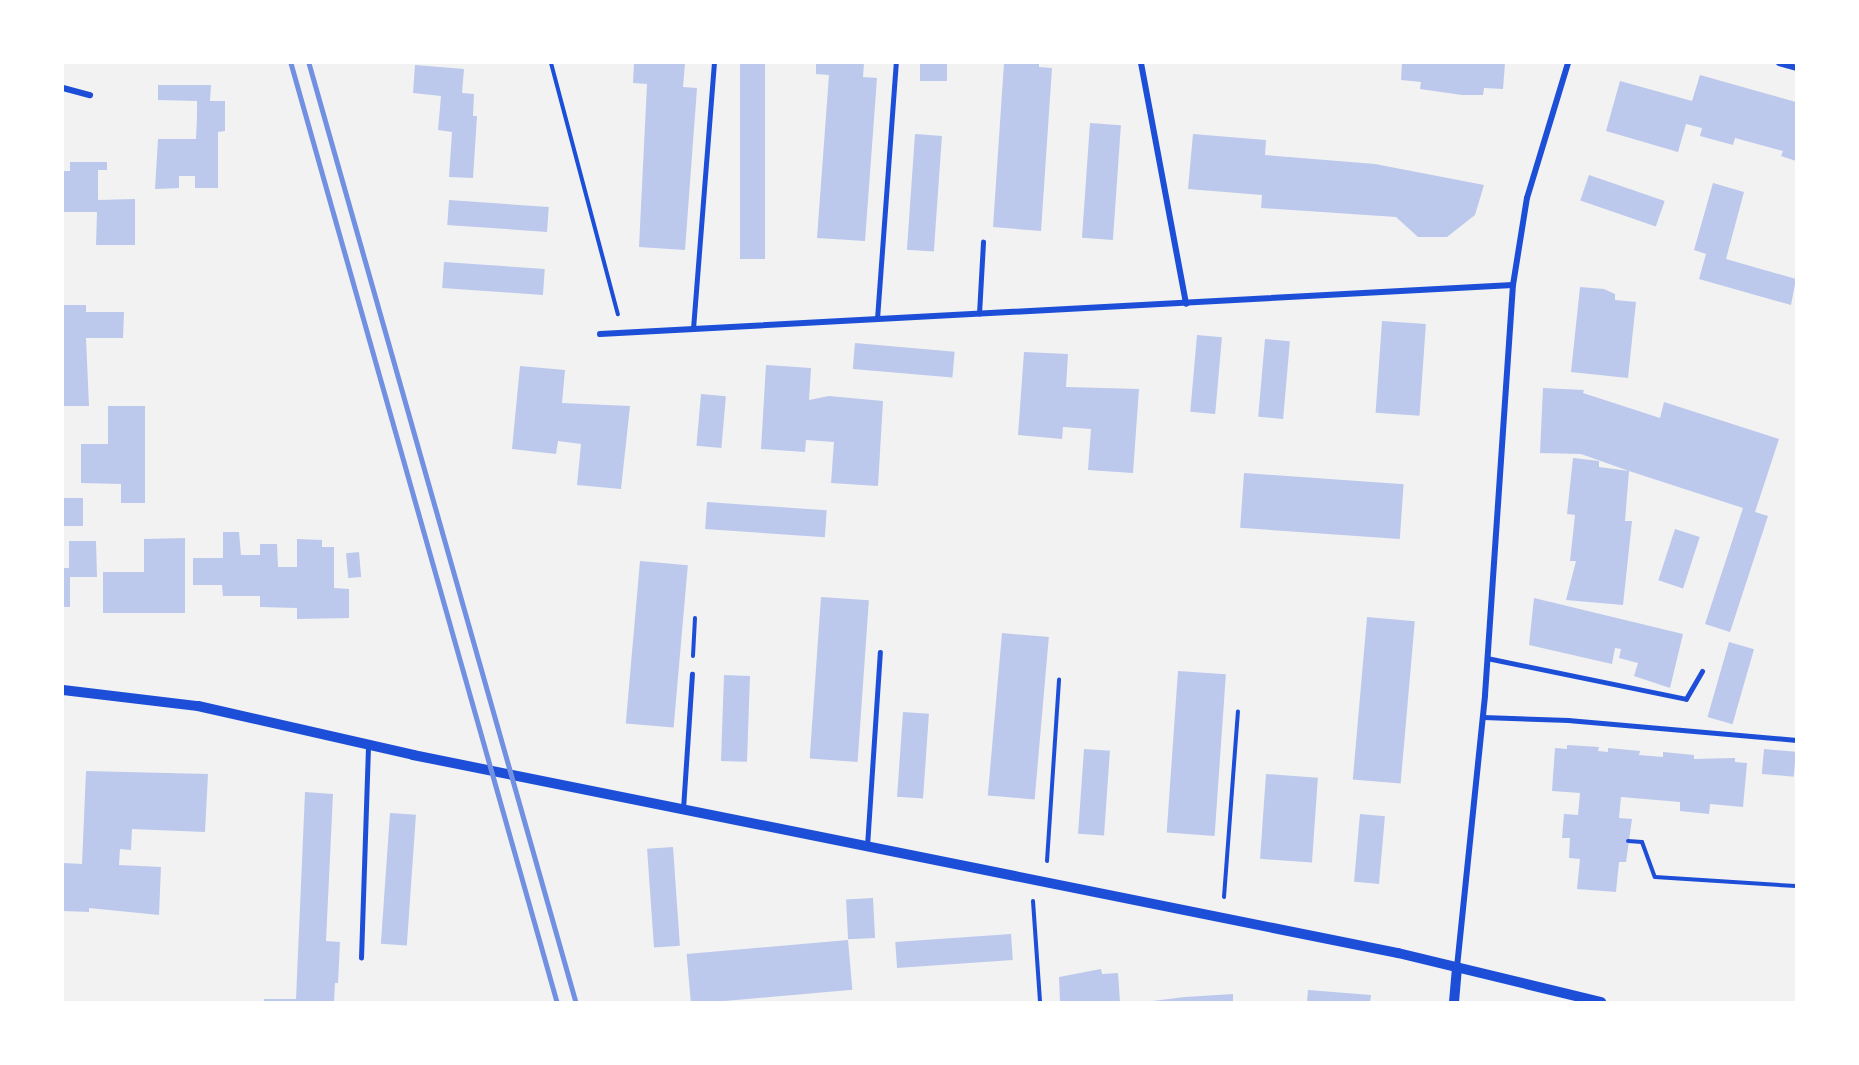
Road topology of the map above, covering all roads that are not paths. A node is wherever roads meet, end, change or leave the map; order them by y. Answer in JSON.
{"nodes":[{"id":1,"x":714,"y":63,"type":"edge"},
{"id":2,"x":896,"y":63,"type":"edge"},
{"id":3,"x":1141,"y":63,"type":"edge"},
{"id":4,"x":1568,"y":63,"type":"edge"},
{"id":5,"x":1779,"y":63,"type":"edge"},
{"id":6,"x":1796,"y":68,"type":"edge"},
{"id":7,"x":63,"y":88,"type":"edge"},
{"id":8,"x":90,"y":95,"type":"dead end"},
{"id":9,"x":983,"y":242,"type":"dead end"},
{"id":10,"x":1513,"y":285,"type":"junction"},
{"id":11,"x":1185,"y":304,"type":"junction"},
{"id":12,"x":979,"y":314,"type":"junction"},
{"id":13,"x":877,"y":319,"type":"junction"},
{"id":14,"x":693,"y":329,"type":"junction"},
{"id":15,"x":600,"y":334,"type":"dead end"},
{"id":16,"x":880,"y":652,"type":"dead end"},
{"id":17,"x":1487,"y":658,"type":"junction"},
{"id":18,"x":1702,"y":671,"type":"dead end"},
{"id":19,"x":692,"y":674,"type":"road end"},
{"id":20,"x":63,"y":690,"type":"edge"},
{"id":21,"x":1483,"y":717,"type":"junction"},
{"id":22,"x":1796,"y":740,"type":"edge"},
{"id":23,"x":368,"y":745,"type":"junction"},
{"id":24,"x":683,"y":809,"type":"junction"},
{"id":25,"x":867,"y":846,"type":"junction"},
{"id":26,"x":362,"y":958,"type":"dead end"},
{"id":27,"x":1457,"y":967,"type":"junction"},
{"id":28,"x":1454,"y":1002,"type":"edge"},
{"id":29,"x":1601,"y":1002,"type":"edge"}],
"edges":[{"from":1,"to":14,"type":"lane"},
{"from":2,"to":13,"type":"lane"},
{"from":3,"to":11,"type":"street"},
{"from":4,"to":10,"type":"street"},
{"from":5,"to":6,"type":"street"},
{"from":7,"to":8,"type":"street"},
{"from":9,"to":12,"type":"lane"},
{"from":10,"to":11,"type":"street"},
{"from":10,"to":17,"type":"street"},
{"from":11,"to":12,"type":"street"},
{"from":12,"to":13,"type":"street"},
{"from":13,"to":14,"type":"street"},
{"from":14,"to":15,"type":"street"},
{"from":16,"to":25,"type":"lane"},
{"from":17,"to":18,"type":"lane"},
{"from":17,"to":21,"type":"street"},
{"from":19,"to":24,"type":"lane"},
{"from":20,"to":23,"type":"street"},
{"from":21,"to":22,"type":"lane"},
{"from":21,"to":27,"type":"street"},
{"from":23,"to":24,"type":"street"},
{"from":23,"to":26,"type":"lane"},
{"from":24,"to":25,"type":"street"},
{"from":25,"to":27,"type":"street"},
{"from":27,"to":28,"type":"street"},
{"from":27,"to":29,"type":"street"}]}
